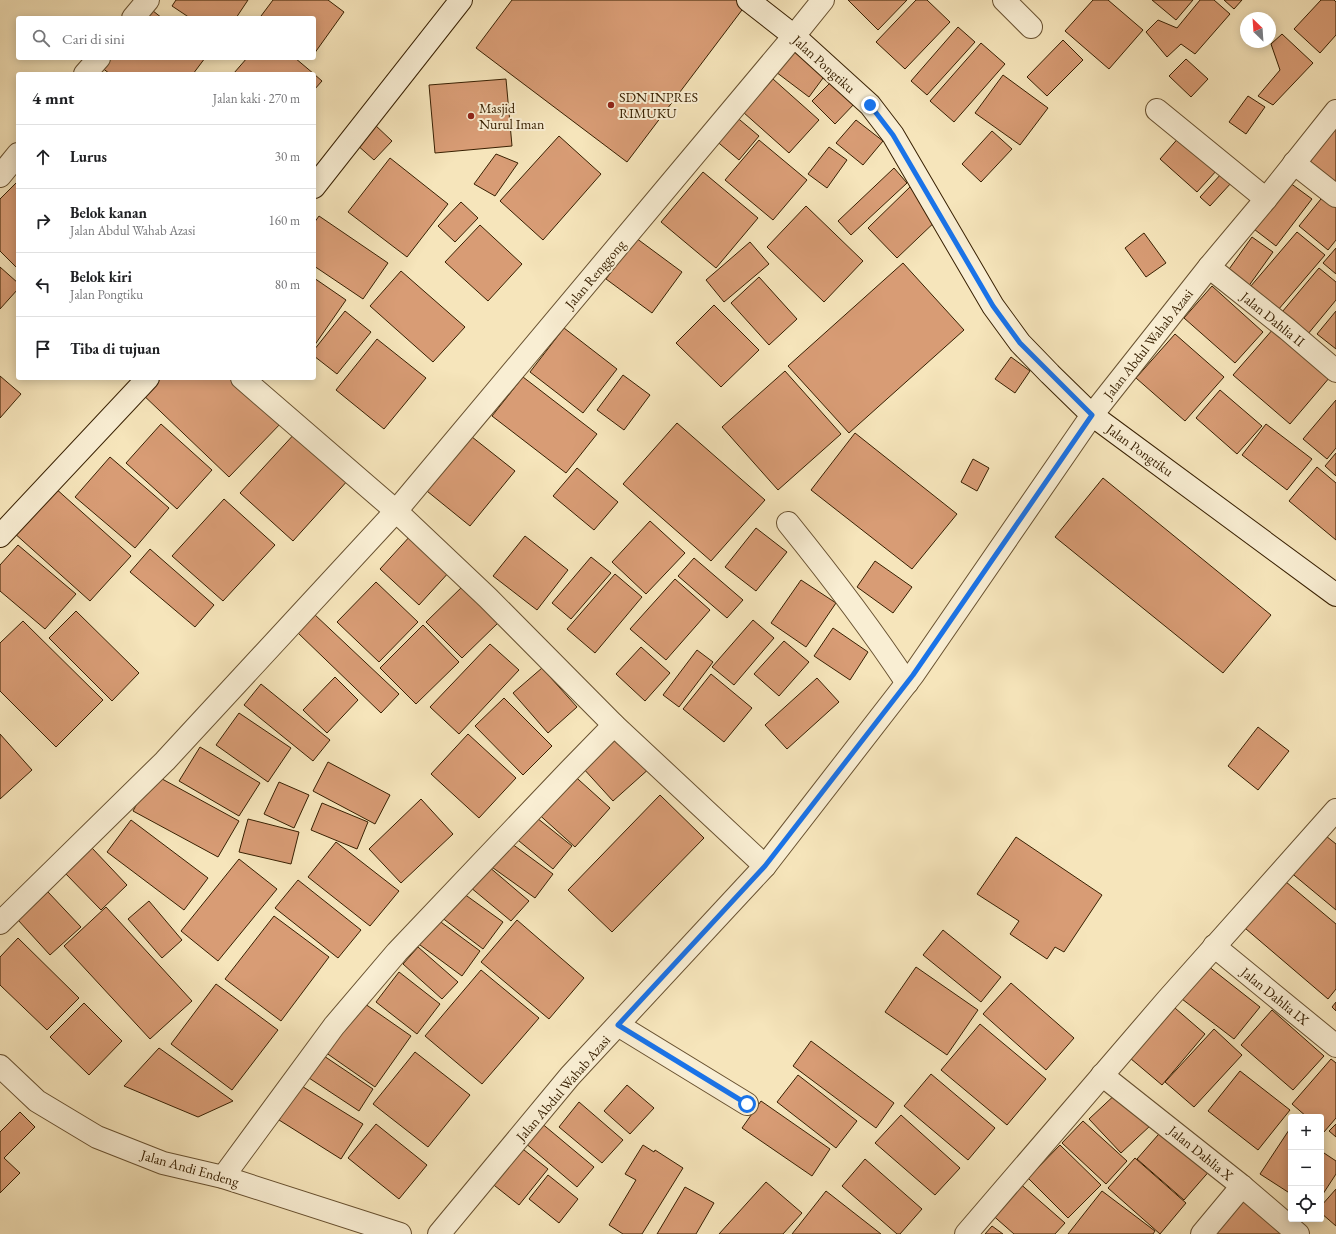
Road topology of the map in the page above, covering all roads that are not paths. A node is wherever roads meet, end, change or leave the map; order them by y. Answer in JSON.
{"nodes":[{"id":1,"x":148,"y":0,"type":"edge"},
{"id":2,"x":462,"y":0,"type":"edge"},
{"id":3,"x":748,"y":0,"type":"edge"},
{"id":4,"x":823,"y":0,"type":"edge"},
{"id":5,"x":1004,"y":0,"type":"edge"},
{"id":6,"x":135,"y":16,"type":"edge"},
{"id":7,"x":1031,"y":27,"type":"dead end"},
{"id":8,"x":794,"y":36,"type":"junction"},
{"id":9,"x":97,"y":60,"type":"edge"},
{"id":10,"x":87,"y":72,"type":"edge"},
{"id":11,"x":1157,"y":110,"type":"dead end"},
{"id":12,"x":1336,"y":111,"type":"edge"},
{"id":13,"x":16,"y":156,"type":"edge"},
{"id":14,"x":1294,"y":163,"type":"junction"},
{"id":15,"x":0,"y":176,"type":"edge"},
{"id":16,"x":316,"y":185,"type":"edge"},
{"id":17,"x":1336,"y":196,"type":"edge"},
{"id":18,"x":1266,"y":200,"type":"junction"},
{"id":19,"x":1209,"y":267,"type":"junction"},
{"id":20,"x":1336,"y":371,"type":"edge"},
{"id":21,"x":146,"y":380,"type":"edge"},
{"id":22,"x":244,"y":380,"type":"edge"},
{"id":23,"x":1092,"y":415,"type":"junction"},
{"id":24,"x":396,"y":511,"type":"junction"},
{"id":25,"x":788,"y":523,"type":"dead end"},
{"id":26,"x":0,"y":536,"type":"edge"},
{"id":27,"x":1336,"y":594,"type":"edge"},
{"id":28,"x":907,"y":683,"type":"junction"},
{"id":29,"x":614,"y":725,"type":"junction"},
{"id":30,"x":1334,"y":818,"type":"edge"},
{"id":31,"x":765,"y":866,"type":"junction"},
{"id":32,"x":0,"y":923,"type":"edge"},
{"id":33,"x":1214,"y":946,"type":"junction"},
{"id":34,"x":618,"y":1025,"type":"junction"},
{"id":35,"x":1336,"y":1046,"type":"edge"},
{"id":36,"x":0,"y":1066,"type":"edge"},
{"id":37,"x":1102,"y":1075,"type":"junction"},
{"id":38,"x":747,"y":1104,"type":"dead end"},
{"id":39,"x":222,"y":1177,"type":"junction"},
{"id":40,"x":1242,"y":1186,"type":"junction"},
{"id":41,"x":400,"y":1234,"type":"edge"},
{"id":42,"x":439,"y":1234,"type":"edge"},
{"id":43,"x":966,"y":1234,"type":"edge"},
{"id":44,"x":1202,"y":1234,"type":"edge"},
{"id":45,"x":1298,"y":1234,"type":"edge"}],
"edges":[{"from":1,"to":6,"type":"street"},
{"from":2,"to":16,"type":"street"},
{"from":3,"to":8,"type":"street","name":"Jalan Pongtiku"},
{"from":4,"to":8,"type":"street","name":"Jalan Renggong"},
{"from":5,"to":7,"type":"street"},
{"from":8,"to":23,"type":"street","name":"Jalan Pongtiku"},
{"from":8,"to":24,"type":"street","name":"Jalan Renggong"},
{"from":9,"to":10,"type":"street"},
{"from":11,"to":18,"type":"street"},
{"from":12,"to":14,"type":"street","name":"Jalan Abdul Wahab Azasi"},
{"from":13,"to":15,"type":"street"},
{"from":14,"to":17,"type":"street"},
{"from":14,"to":18,"type":"street","name":"Jalan Abdul Wahab Azasi"},
{"from":18,"to":19,"type":"street","name":"Jalan Abdul Wahab Azasi"},
{"from":19,"to":20,"type":"street","name":"Jalan Dahlia II"},
{"from":19,"to":23,"type":"street","name":"Jalan Abdul Wahab Azasi"},
{"from":21,"to":26,"type":"street"},
{"from":22,"to":24,"type":"street"},
{"from":23,"to":27,"type":"street","name":"Jalan Pongtiku"},
{"from":23,"to":28,"type":"street","name":"Jalan Abdul Wahab Azasi"},
{"from":24,"to":29,"type":"street"},
{"from":24,"to":32,"type":"street","name":"Jalan Renggong"},
{"from":25,"to":28,"type":"street"},
{"from":28,"to":31,"type":"street","name":"Jalan Abdul Wahab Azasi"},
{"from":29,"to":31,"type":"street"},
{"from":29,"to":39,"type":"street"},
{"from":30,"to":33,"type":"street"},
{"from":31,"to":34,"type":"street","name":"Jalan Abdul Wahab Azasi"},
{"from":33,"to":35,"type":"street","name":"Jalan Dahlia IX"},
{"from":33,"to":37,"type":"street"},
{"from":34,"to":38,"type":"street"},
{"from":34,"to":42,"type":"street","name":"Jalan Abdul Wahab Azasi"},
{"from":36,"to":39,"type":"street","name":"Jalan Andi Endeng"},
{"from":37,"to":40,"type":"street","name":"Jalan Dahlia X"},
{"from":37,"to":43,"type":"street"},
{"from":39,"to":41,"type":"street","name":"Jalan Andi Endeng"},
{"from":40,"to":44,"type":"street"},
{"from":40,"to":45,"type":"street","name":"Jalan Dahlia X"}]}
